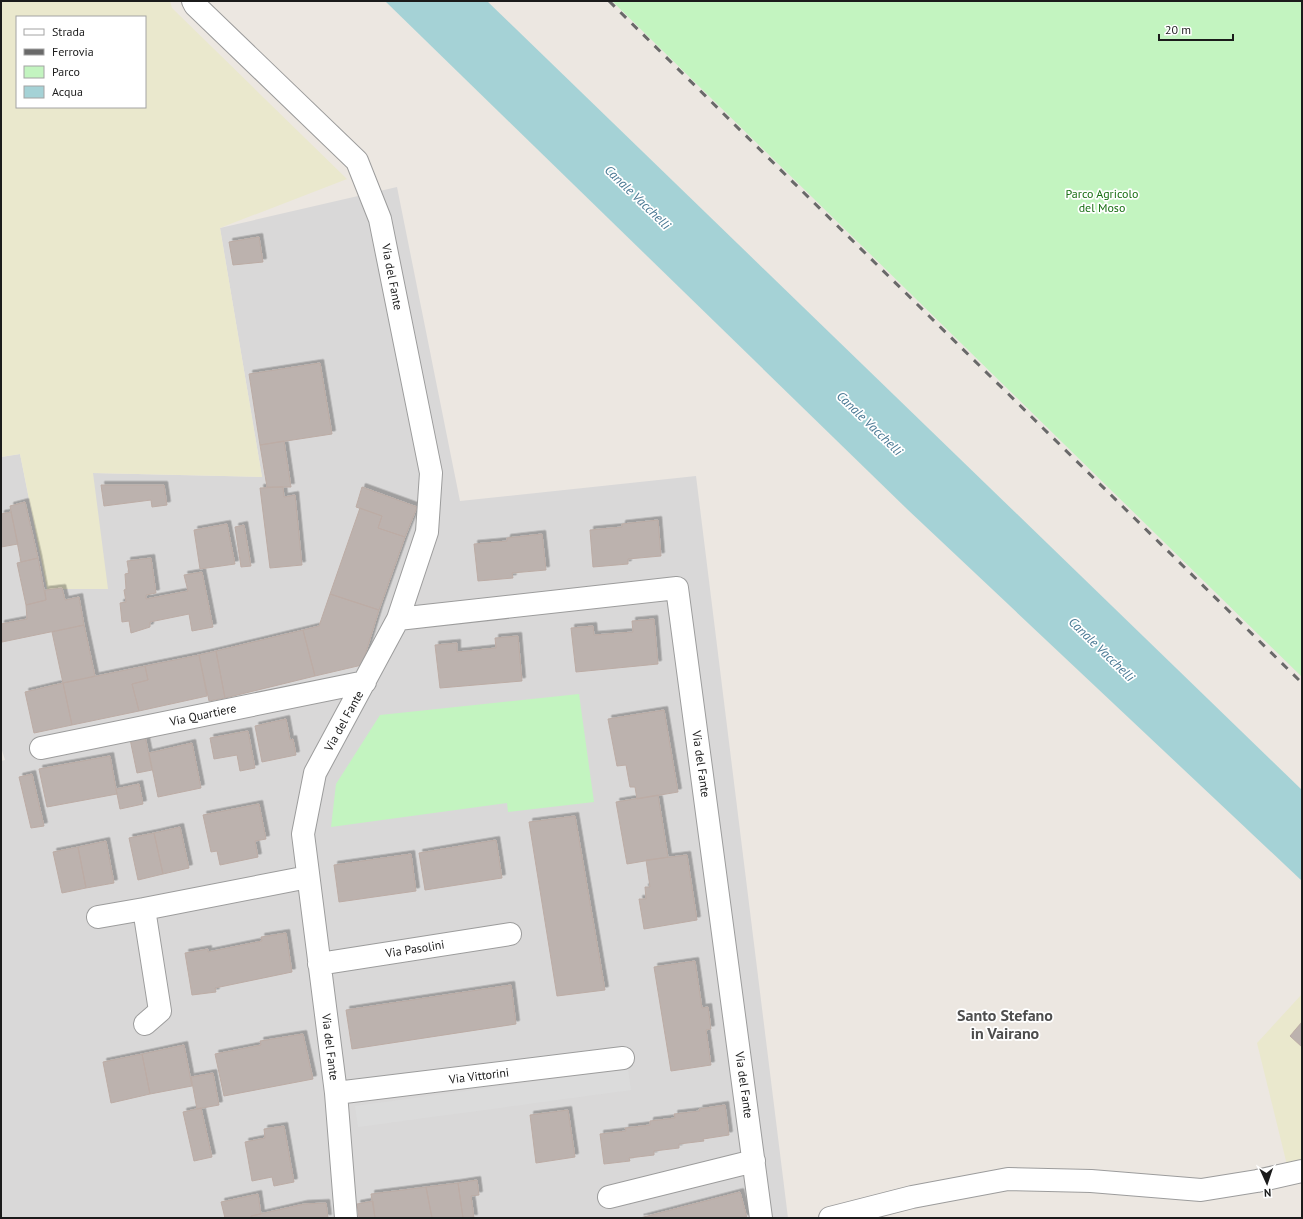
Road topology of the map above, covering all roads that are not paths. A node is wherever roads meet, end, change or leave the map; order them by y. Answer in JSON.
{"nodes":[{"id":1,"x":193,"y":1,"type":"edge"},
{"id":2,"x":398,"y":619,"type":"junction"},
{"id":3,"x":365,"y":682,"type":"junction"},
{"id":4,"x":41,"y":748,"type":"dead end"},
{"id":5,"x":308,"y":876,"type":"junction"},
{"id":6,"x":144,"y":909,"type":"junction"},
{"id":7,"x":98,"y":917,"type":"dead end"},
{"id":8,"x":510,"y":934,"type":"dead end"},
{"id":9,"x":319,"y":964,"type":"junction"},
{"id":10,"x":144,"y":1024,"type":"dead end"},
{"id":11,"x":623,"y":1058,"type":"dead end"},
{"id":12,"x":336,"y":1093,"type":"junction"},
{"id":13,"x":754,"y":1161,"type":"junction"},
{"id":14,"x":1302,"y":1171,"type":"edge"},
{"id":15,"x":609,"y":1197,"type":"dead end"},
{"id":16,"x":346,"y":1218,"type":"edge"},
{"id":17,"x":761,"y":1218,"type":"edge"},
{"id":18,"x":830,"y":1218,"type":"edge"}],
"edges":[{"from":1,"to":2,"type":"street","name":"Via del Fante"},
{"from":2,"to":3,"type":"street","name":"Via del Fante"},
{"from":2,"to":13,"type":"street","name":"Via del Fante"},
{"from":3,"to":4,"type":"street","name":"Via Quartiere"},
{"from":3,"to":5,"type":"street","name":"Via del Fante"},
{"from":5,"to":6,"type":"street"},
{"from":5,"to":9,"type":"street","name":"Via del Fante"},
{"from":6,"to":7,"type":"street"},
{"from":6,"to":10,"type":"street"},
{"from":8,"to":9,"type":"street","name":"Via Pasolini"},
{"from":9,"to":12,"type":"street","name":"Via del Fante"},
{"from":11,"to":12,"type":"street","name":"Via Vittorini"},
{"from":12,"to":16,"type":"street","name":"Via del Fante"},
{"from":13,"to":15,"type":"street"},
{"from":13,"to":17,"type":"street","name":"Via del Fante"},
{"from":14,"to":18,"type":"street"}]}
